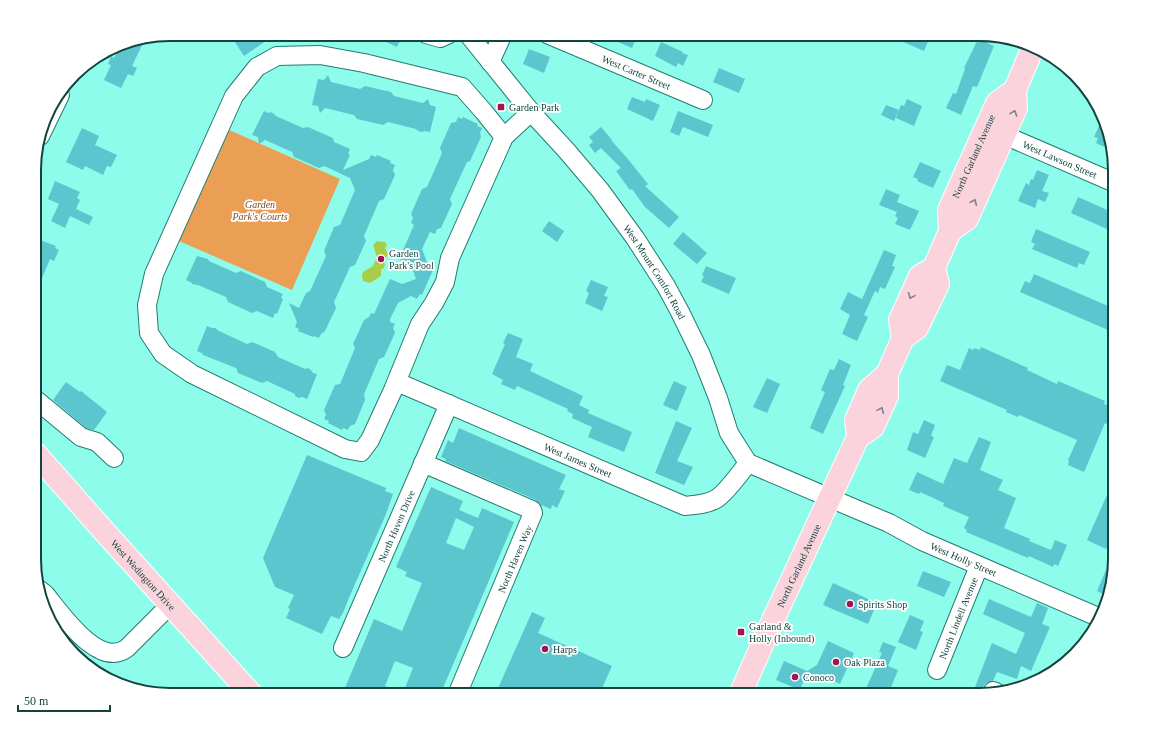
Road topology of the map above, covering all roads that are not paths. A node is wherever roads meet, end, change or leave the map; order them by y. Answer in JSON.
{"nodes":[{"id":1,"x":474,"y":41,"type":"edge"},
{"id":2,"x":500,"y":41,"type":"edge"},
{"id":3,"x":564,"y":41,"type":"edge"},
{"id":4,"x":1031,"y":52,"type":"edge"},
{"id":5,"x":490,"y":62,"type":"junction"},
{"id":6,"x":1015,"y":90,"type":"junction"},
{"id":7,"x":703,"y":100,"type":"dead end"},
{"id":8,"x":531,"y":112,"type":"junction"},
{"id":9,"x":1004,"y":135,"type":"junction"},
{"id":10,"x":504,"y":137,"type":"junction"},
{"id":11,"x":1108,"y":180,"type":"edge"},
{"id":12,"x":950,"y":231,"type":"junction"},
{"id":13,"x":397,"y":382,"type":"junction"},
{"id":14,"x":41,"y":404,"type":"edge"},
{"id":15,"x":449,"y":404,"type":"junction"},
{"id":16,"x":114,"y":458,"type":"dead end"},
{"id":17,"x":41,"y":460,"type":"edge"},
{"id":18,"x":423,"y":463,"type":"junction"},
{"id":19,"x":748,"y":463,"type":"junction"},
{"id":20,"x":831,"y":498,"type":"junction"},
{"id":21,"x":979,"y":566,"type":"junction"},
{"id":22,"x":46,"y":596,"type":"edge"},
{"id":23,"x":170,"y":605,"type":"junction"},
{"id":24,"x":1095,"y":615,"type":"edge"},
{"id":25,"x":343,"y":648,"type":"dead end"},
{"id":26,"x":937,"y":670,"type":"dead end"},
{"id":27,"x":246,"y":688,"type":"edge"},
{"id":28,"x":460,"y":688,"type":"edge"},
{"id":29,"x":743,"y":688,"type":"edge"}],
"edges":[{"from":1,"to":5,"type":"street","name":"West Mount Comfort Road"},
{"from":2,"to":5,"type":"street"},
{"from":3,"to":7,"type":"street","name":"West Carter Street"},
{"from":4,"to":6,"type":"main road","name":"North Garland Avenue"},
{"from":5,"to":8,"type":"street","name":"West Mount Comfort Road"},
{"from":9,"to":6,"type":"main road","name":"North Garland Avenue","one_way":true},
{"from":6,"to":12,"type":"main road","name":"North Garland Avenue"},
{"from":8,"to":10,"type":"street"},
{"from":8,"to":19,"type":"street","name":"West Mount Comfort Road"},
{"from":9,"to":11,"type":"street","name":"West Lawson Street"},
{"from":12,"to":9,"type":"main road","name":"North Garland Avenue","one_way":true},
{"from":10,"to":13,"type":"street"},
{"from":10,"to":13,"type":"street"},
{"from":12,"to":20,"type":"main road","name":"North Garland Avenue"},
{"from":13,"to":15,"type":"street","name":"West James Street"},
{"from":14,"to":16,"type":"street"},
{"from":15,"to":18,"type":"street","name":"North Haven Drive"},
{"from":15,"to":19,"type":"street","name":"West James Street"},
{"from":17,"to":23,"type":"main road","name":"West Wedington Drive"},
{"from":18,"to":25,"type":"street","name":"North Haven Drive"},
{"from":18,"to":28,"type":"street","name":"North Haven Way"},
{"from":19,"to":20,"type":"street"},
{"from":20,"to":21,"type":"street","name":"West Holly Street"},
{"from":20,"to":29,"type":"main road","name":"North Garland Avenue"},
{"from":21,"to":24,"type":"street","name":"West Holly Street"},
{"from":21,"to":26,"type":"street","name":"North Lindell Avenue"},
{"from":22,"to":23,"type":"street"},
{"from":23,"to":27,"type":"main road","name":"West Wedington Drive"}]}
